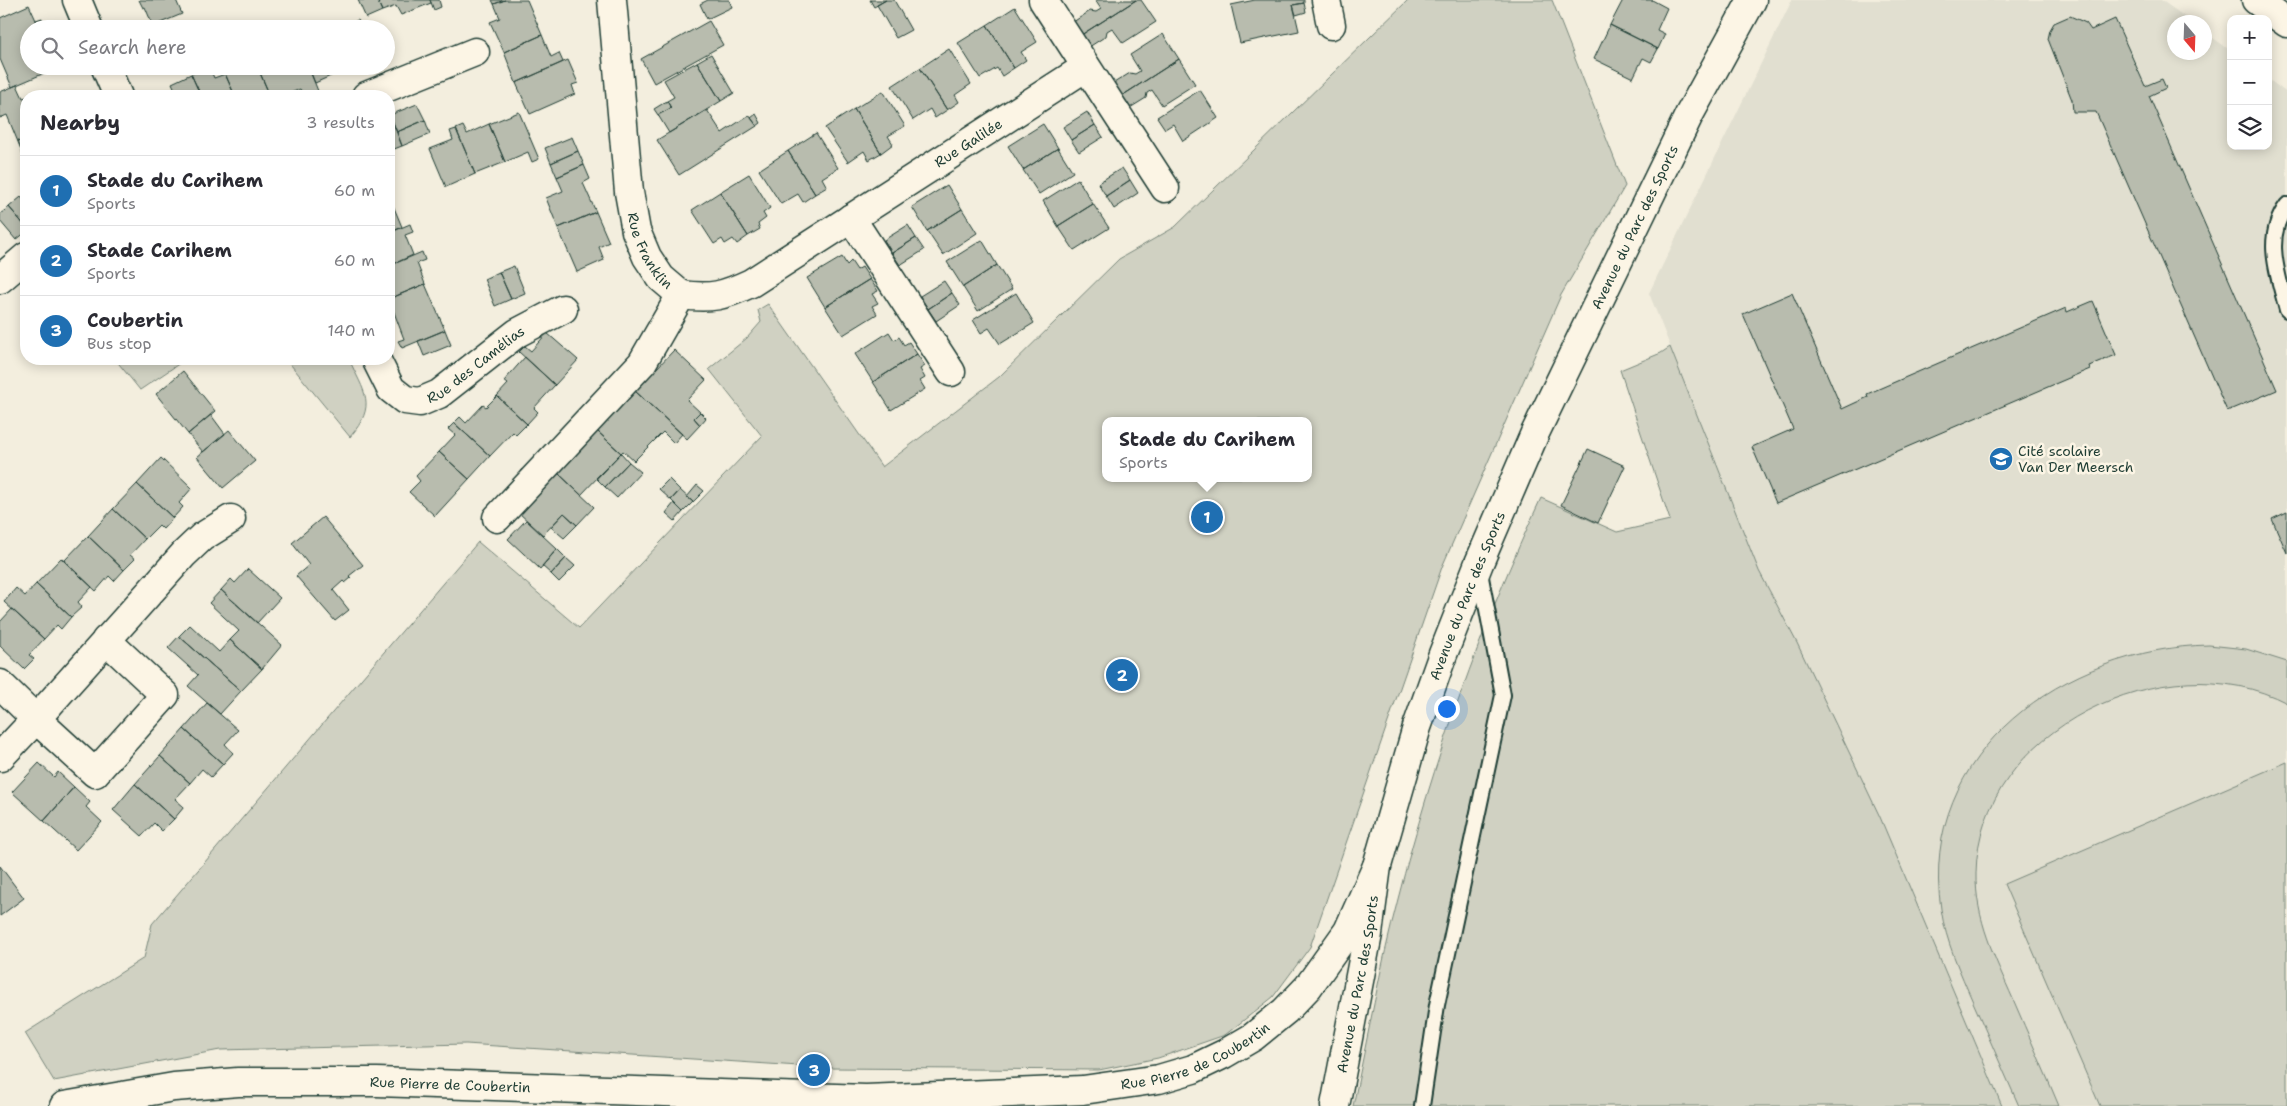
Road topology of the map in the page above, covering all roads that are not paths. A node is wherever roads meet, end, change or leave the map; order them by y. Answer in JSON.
{"nodes":[{"id":1,"x":77,"y":0,"type":"edge"},
{"id":2,"x":612,"y":0,"type":"edge"},
{"id":3,"x":1042,"y":0,"type":"edge"},
{"id":4,"x":1733,"y":0,"type":"edge"},
{"id":5,"x":1752,"y":0,"type":"edge"},
{"id":6,"x":2256,"y":0,"type":"edge"},
{"id":7,"x":85,"y":20,"type":"edge"},
{"id":8,"x":2287,"y":23,"type":"edge"},
{"id":9,"x":475,"y":52,"type":"dead end"},
{"id":10,"x":1086,"y":67,"type":"junction"},
{"id":11,"x":109,"y":75,"type":"edge"},
{"id":12,"x":115,"y":90,"type":"edge"},
{"id":13,"x":381,"y":90,"type":"edge"},
{"id":14,"x":1689,"y":115,"type":"junction"},
{"id":15,"x":1164,"y":188,"type":"dead end"},
{"id":16,"x":2287,"y":204,"type":"edge"},
{"id":17,"x":851,"y":218,"type":"junction"},
{"id":18,"x":20,"y":262,"type":"edge"},
{"id":19,"x":0,"y":279,"type":"edge"},
{"id":20,"x":681,"y":295,"type":"junction"},
{"id":21,"x":563,"y":309,"type":"dead end"},
{"id":22,"x":2287,"y":310,"type":"edge"},
{"id":23,"x":379,"y":365,"type":"edge"},
{"id":24,"x":952,"y":372,"type":"dead end"},
{"id":25,"x":497,"y":518,"type":"dead end"},
{"id":26,"x":231,"y":519,"type":"dead end"},
{"id":27,"x":1478,"y":563,"type":"junction"},
{"id":28,"x":106,"y":640,"type":"junction"},
{"id":29,"x":0,"y":684,"type":"edge"},
{"id":30,"x":36,"y":719,"type":"junction"},
{"id":31,"x":0,"y":758,"type":"edge"},
{"id":32,"x":1377,"y":866,"type":"junction"},
{"id":33,"x":866,"y":1099,"type":"junction"},
{"id":34,"x":64,"y":1106,"type":"edge"},
{"id":35,"x":921,"y":1106,"type":"edge"},
{"id":36,"x":1334,"y":1106,"type":"edge"},
{"id":37,"x":1422,"y":1106,"type":"edge"}],
"edges":[{"from":1,"to":7,"type":"street"},
{"from":2,"to":20,"type":"street","name":"Rue Franklin"},
{"from":3,"to":10,"type":"street"},
{"from":4,"to":14,"type":"street","name":"Avenue du Parc des Sports"},
{"from":5,"to":14,"type":"street","name":"Avenue du Parc des Sports"},
{"from":6,"to":8,"type":"street"},
{"from":9,"to":13,"type":"street"},
{"from":10,"to":15,"type":"street"},
{"from":10,"to":17,"type":"street","name":"Rue Galilée"},
{"from":11,"to":12,"type":"street"},
{"from":14,"to":27,"type":"street","name":"Avenue du Parc des Sports"},
{"from":16,"to":22,"type":"lane"},
{"from":17,"to":20,"type":"street","name":"Rue Galilée"},
{"from":17,"to":24,"type":"street"},
{"from":18,"to":19,"type":"street"},
{"from":20,"to":25,"type":"street","name":"Rue Franklin"},
{"from":21,"to":23,"type":"street","name":"Rue des Camélias"},
{"from":26,"to":28,"type":"street"},
{"from":27,"to":32,"type":"street","name":"Avenue du Parc des Sports"},
{"from":27,"to":37,"type":"lane"},
{"from":28,"to":30,"type":"street"},
{"from":28,"to":30,"type":"street"},
{"from":29,"to":30,"type":"street"},
{"from":30,"to":31,"type":"street"},
{"from":32,"to":33,"type":"street","name":"Rue Pierre de Coubertin"},
{"from":32,"to":36,"type":"street","name":"Avenue du Parc des Sports"},
{"from":33,"to":34,"type":"street","name":"Rue Pierre de Coubertin"},
{"from":33,"to":35,"type":"street","name":"Rue Pierre de Coubertin"}]}
